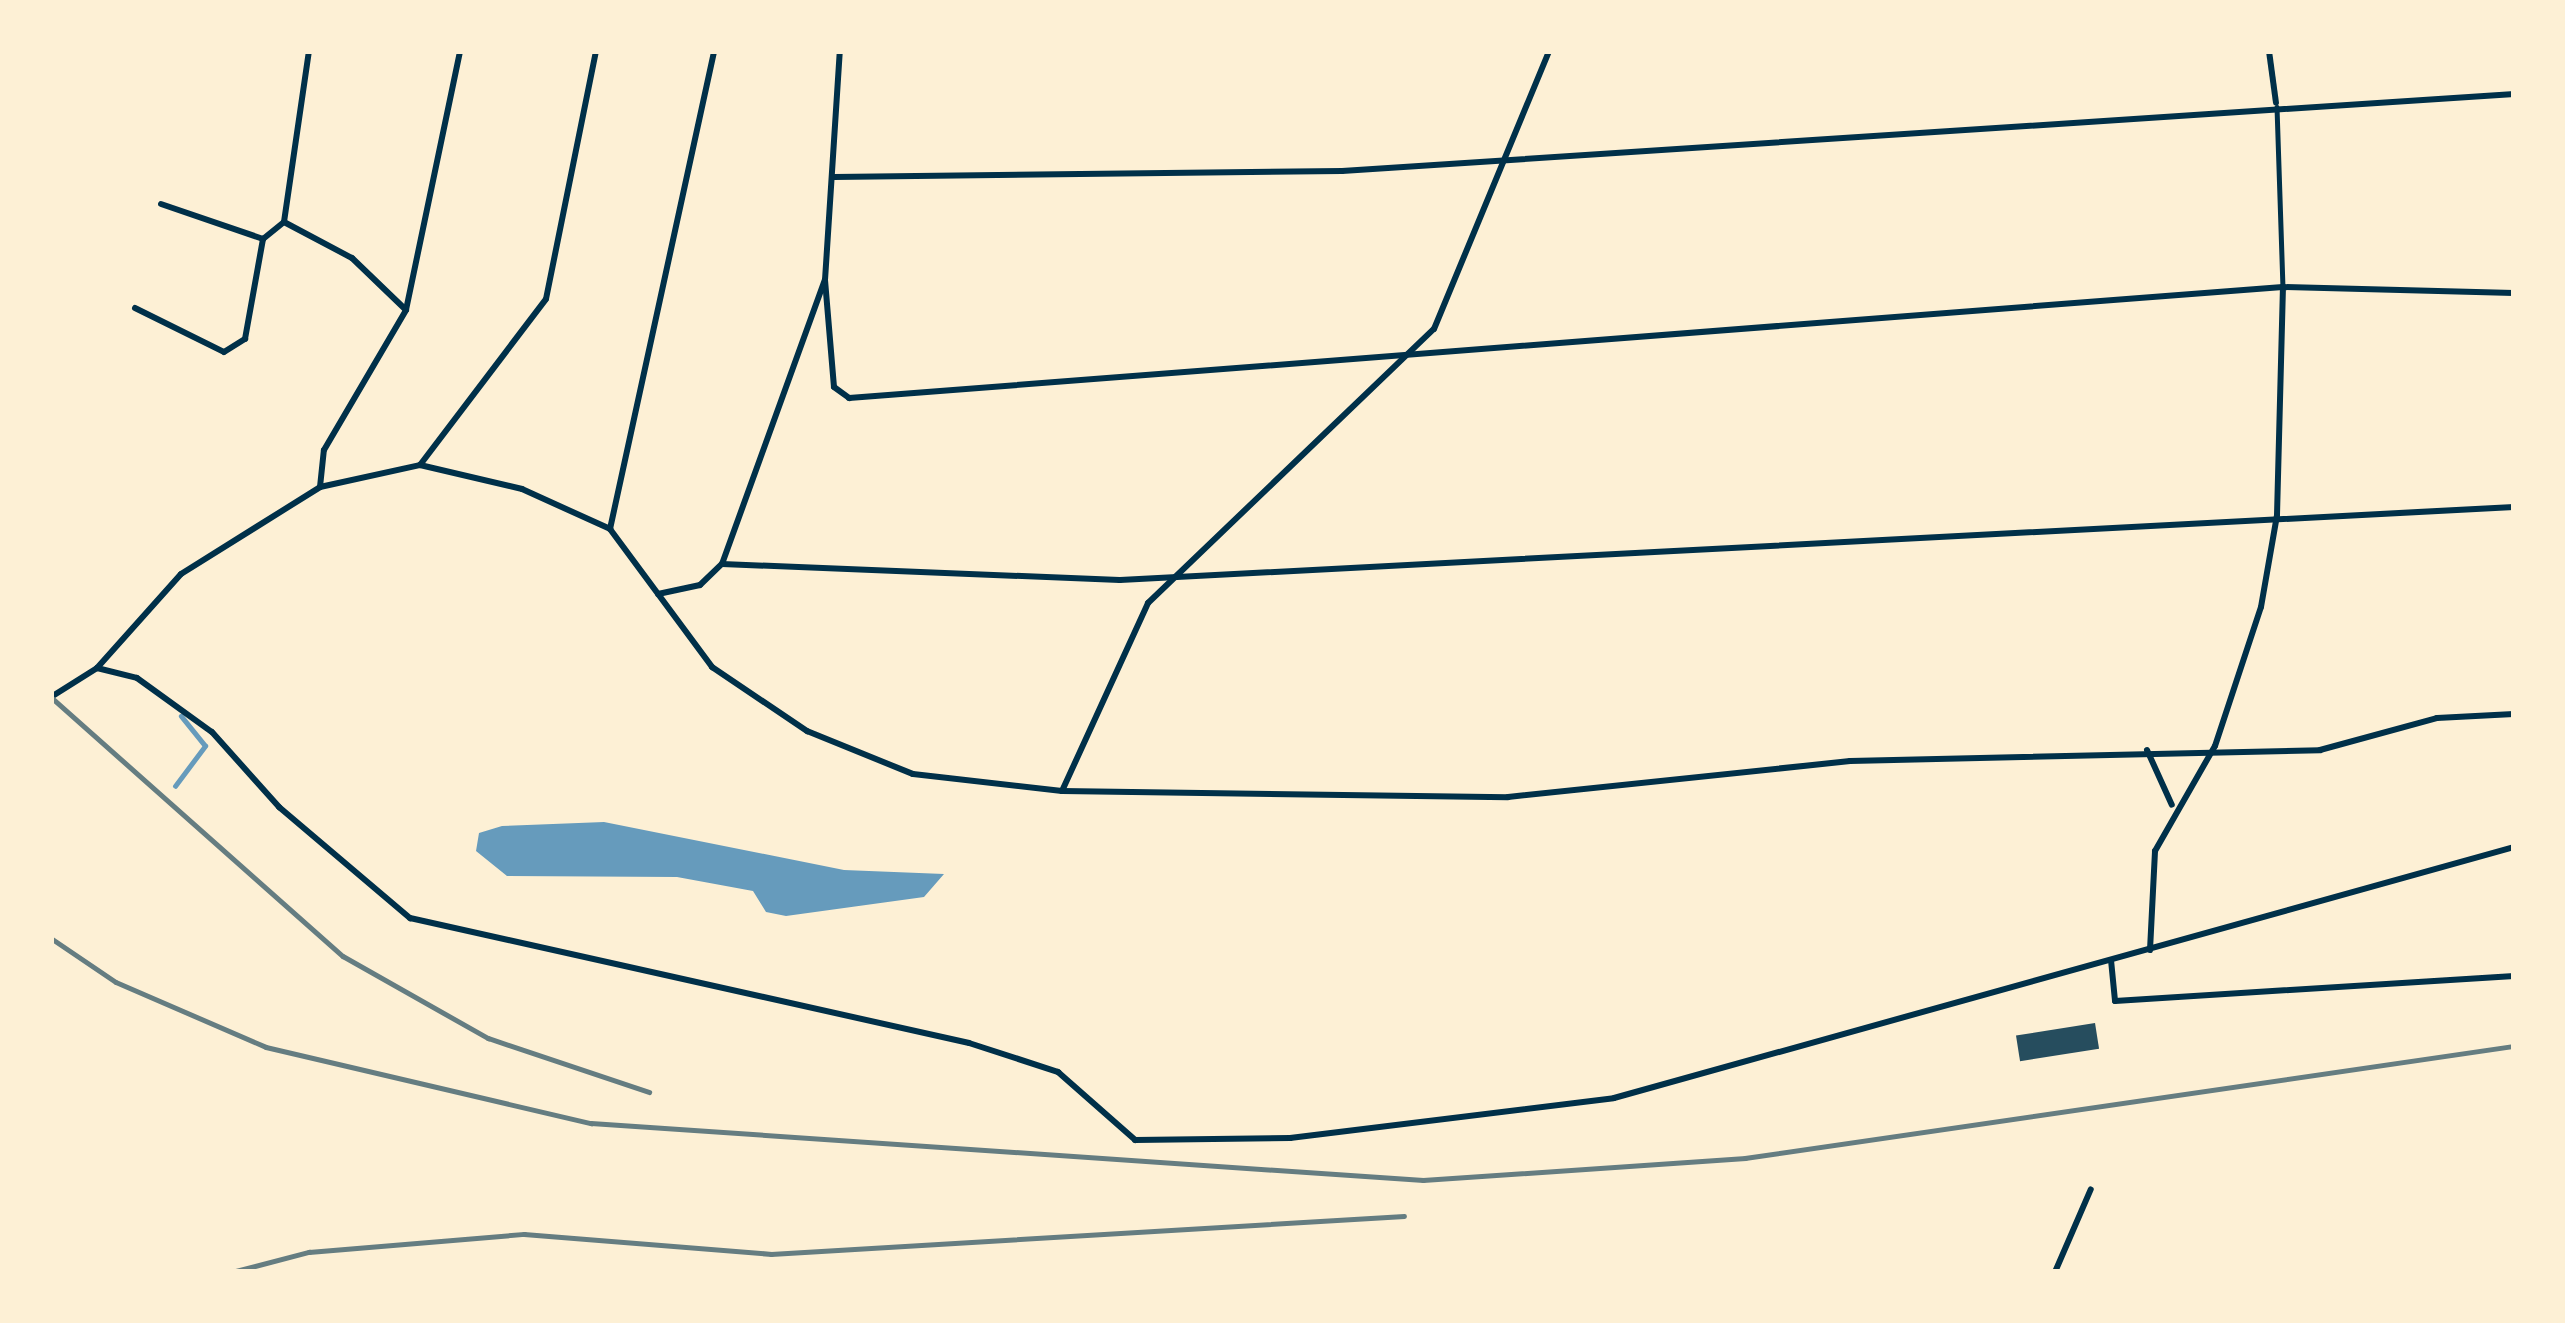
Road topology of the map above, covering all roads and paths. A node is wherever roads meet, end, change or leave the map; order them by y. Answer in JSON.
{"nodes":[{"id":1,"x":309,"y":51,"type":"edge"},
{"id":2,"x":460,"y":51,"type":"edge"},
{"id":3,"x":596,"y":51,"type":"edge"},
{"id":4,"x":714,"y":51,"type":"edge"},
{"id":5,"x":840,"y":51,"type":"edge"},
{"id":6,"x":1549,"y":51,"type":"edge"},
{"id":7,"x":2269,"y":51,"type":"edge"},
{"id":8,"x":2514,"y":94,"type":"edge"},
{"id":9,"x":2276,"y":103,"type":"junction"},
{"id":10,"x":1511,"y":155,"type":"junction"},
{"id":11,"x":834,"y":178,"type":"junction"},
{"id":12,"x":161,"y":204,"type":"dead end"},
{"id":13,"x":284,"y":222,"type":"junction"},
{"id":14,"x":263,"y":239,"type":"junction"},
{"id":15,"x":825,"y":280,"type":"junction"},
{"id":16,"x":2283,"y":287,"type":"junction"},
{"id":17,"x":2514,"y":293,"type":"edge"},
{"id":18,"x":135,"y":308,"type":"dead end"},
{"id":19,"x":406,"y":310,"type":"junction"},
{"id":20,"x":1402,"y":363,"type":"junction"},
{"id":21,"x":419,"y":465,"type":"junction"},
{"id":22,"x":320,"y":487,"type":"junction"},
{"id":23,"x":2514,"y":507,"type":"edge"},
{"id":24,"x":2277,"y":515,"type":"junction"},
{"id":25,"x":610,"y":530,"type":"junction"},
{"id":26,"x":722,"y":564,"type":"junction"},
{"id":27,"x":1177,"y":577,"type":"junction"},
{"id":28,"x":658,"y":594,"type":"junction"},
{"id":29,"x":97,"y":668,"type":"junction"},
{"id":30,"x":55,"y":684,"type":"edge"},
{"id":31,"x":51,"y":697,"type":"edge"},
{"id":32,"x":2514,"y":714,"type":"edge"},
{"id":33,"x":2215,"y":746,"type":"junction"},
{"id":34,"x":2145,"y":748,"type":"junction"},
{"id":35,"x":1062,"y":791,"type":"junction"},
{"id":36,"x":2172,"y":805,"type":"junction"},
{"id":37,"x":2514,"y":847,"type":"edge"},
{"id":38,"x":2150,"y":950,"type":"junction"},
{"id":39,"x":2111,"y":960,"type":"junction"},
{"id":40,"x":2514,"y":976,"type":"edge"},
{"id":41,"x":2091,"y":1189,"type":"dead end"},
{"id":42,"x":2055,"y":1272,"type":"edge"}],
"edges":[{"from":1,"to":13,"type":"street"},
{"from":2,"to":19,"type":"street"},
{"from":3,"to":21,"type":"street"},
{"from":4,"to":25,"type":"street"},
{"from":5,"to":11,"type":"street"},
{"from":6,"to":10,"type":"street"},
{"from":7,"to":9,"type":"street"},
{"from":8,"to":9,"type":"street"},
{"from":9,"to":10,"type":"street"},
{"from":9,"to":16,"type":"street"},
{"from":10,"to":11,"type":"street"},
{"from":10,"to":20,"type":"street"},
{"from":11,"to":15,"type":"street"},
{"from":12,"to":14,"type":"street"},
{"from":13,"to":14,"type":"street"},
{"from":13,"to":19,"type":"street"},
{"from":14,"to":18,"type":"street"},
{"from":15,"to":20,"type":"street"},
{"from":15,"to":26,"type":"street"},
{"from":16,"to":17,"type":"street"},
{"from":16,"to":20,"type":"street"},
{"from":16,"to":24,"type":"street"},
{"from":19,"to":22,"type":"street"},
{"from":20,"to":27,"type":"street"},
{"from":21,"to":22,"type":"street"},
{"from":21,"to":25,"type":"street"},
{"from":22,"to":29,"type":"street"},
{"from":23,"to":24,"type":"street"},
{"from":24,"to":27,"type":"street"},
{"from":24,"to":33,"type":"street"},
{"from":25,"to":28,"type":"street"},
{"from":26,"to":27,"type":"street"},
{"from":26,"to":28,"type":"street"},
{"from":27,"to":35,"type":"street"},
{"from":28,"to":35,"type":"street"},
{"from":29,"to":30,"type":"street"},
{"from":29,"to":39,"type":"street"},
{"from":30,"to":31,"type":"street"},
{"from":32,"to":33,"type":"street"},
{"from":33,"to":34,"type":"street"},
{"from":33,"to":36,"type":"street"},
{"from":34,"to":35,"type":"street"},
{"from":34,"to":36,"type":"street"},
{"from":36,"to":38,"type":"street"},
{"from":37,"to":38,"type":"street"},
{"from":38,"to":39,"type":"street"},
{"from":39,"to":40,"type":"street"},
{"from":41,"to":42,"type":"street"}]}
